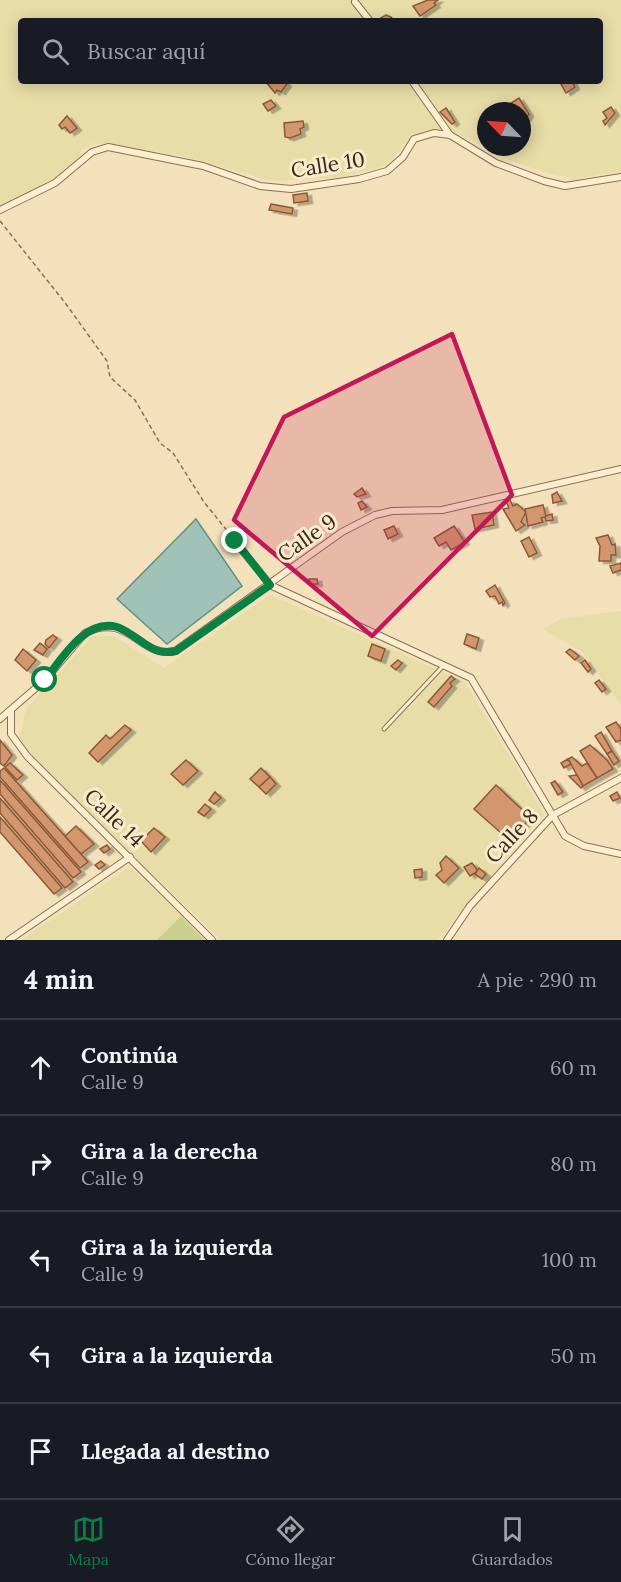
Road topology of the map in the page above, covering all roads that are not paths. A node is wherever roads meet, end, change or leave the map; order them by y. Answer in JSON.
{"nodes":[{"id":1,"x":355,"y":2,"type":"dead end"},
{"id":2,"x":368,"y":18,"type":"edge"},
{"id":3,"x":414,"y":84,"type":"edge"},
{"id":4,"x":450,"y":135,"type":"junction"},
{"id":5,"x":621,"y":177,"type":"edge"},
{"id":6,"x":0,"y":210,"type":"edge"},
{"id":7,"x":621,"y":469,"type":"edge"},
{"id":8,"x":270,"y":585,"type":"junction"},
{"id":9,"x":445,"y":664,"type":"junction"},
{"id":10,"x":11,"y":712,"type":"junction"},
{"id":11,"x":0,"y":719,"type":"edge"},
{"id":12,"x":384,"y":729,"type":"dead end"},
{"id":13,"x":621,"y":778,"type":"edge"},
{"id":14,"x":553,"y":815,"type":"junction"},
{"id":15,"x":621,"y":854,"type":"edge"},
{"id":16,"x":130,"y":858,"type":"junction"},
{"id":17,"x":9,"y":940,"type":"edge"},
{"id":18,"x":212,"y":940,"type":"edge"},
{"id":19,"x":447,"y":940,"type":"edge"}],
"edges":[{"from":1,"to":2,"type":"street"},
{"from":3,"to":4,"type":"street"},
{"from":4,"to":5,"type":"street"},
{"from":4,"to":6,"type":"street","name":"Calle 10"},
{"from":7,"to":8,"type":"street","name":"Calle 9"},
{"from":8,"to":9,"type":"street"},
{"from":8,"to":10,"type":"street","name":"Calle 9"},
{"from":9,"to":12,"type":"lane"},
{"from":9,"to":14,"type":"street"},
{"from":10,"to":11,"type":"street","name":"Calle 9"},
{"from":10,"to":16,"type":"street","name":"Calle 14"},
{"from":13,"to":14,"type":"street","name":"Calle 8"},
{"from":14,"to":15,"type":"street"},
{"from":14,"to":19,"type":"street","name":"Calle 8"},
{"from":16,"to":17,"type":"street"},
{"from":16,"to":18,"type":"street","name":"Calle 14"}]}
